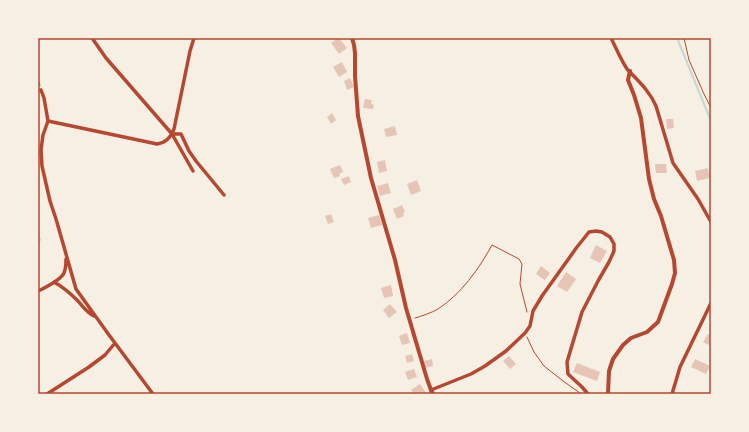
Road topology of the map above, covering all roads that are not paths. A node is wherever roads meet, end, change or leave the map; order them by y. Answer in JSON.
{"nodes":[{"id":1,"x":92,"y":38,"type":"edge"},
{"id":2,"x":194,"y":38,"type":"edge"},
{"id":3,"x":352,"y":38,"type":"edge"},
{"id":4,"x":611,"y":38,"type":"edge"},
{"id":5,"x":630,"y":71,"type":"junction"},
{"id":6,"x":41,"y":90,"type":"road end"},
{"id":7,"x":48,"y":121,"type":"junction"},
{"id":8,"x":172,"y":134,"type":"junction"},
{"id":9,"x":193,"y":171,"type":"dead end"},
{"id":10,"x":224,"y":195,"type":"dead end"},
{"id":11,"x":711,"y":222,"type":"edge"},
{"id":12,"x":66,"y":256,"type":"junction"},
{"id":13,"x":54,"y":282,"type":"junction"},
{"id":14,"x":38,"y":291,"type":"edge"},
{"id":15,"x":711,"y":303,"type":"edge"},
{"id":16,"x":94,"y":316,"type":"junction"},
{"id":17,"x":115,"y":343,"type":"junction"},
{"id":18,"x":432,"y":392,"type":"edge"},
{"id":19,"x":46,"y":394,"type":"edge"},
{"id":20,"x":153,"y":394,"type":"edge"},
{"id":21,"x":588,"y":394,"type":"edge"},
{"id":22,"x":608,"y":394,"type":"edge"},
{"id":23,"x":672,"y":394,"type":"edge"}],
"edges":[{"from":1,"to":8,"type":"street"},
{"from":2,"to":8,"type":"street"},
{"from":3,"to":18,"type":"street"},
{"from":4,"to":5,"type":"street"},
{"from":5,"to":11,"type":"street"},
{"from":5,"to":22,"type":"street"},
{"from":6,"to":7,"type":"street"},
{"from":7,"to":8,"type":"street"},
{"from":7,"to":12,"type":"street"},
{"from":8,"to":9,"type":"street"},
{"from":8,"to":10,"type":"street"},
{"from":12,"to":13,"type":"street"},
{"from":12,"to":16,"type":"street"},
{"from":13,"to":14,"type":"street"},
{"from":13,"to":16,"type":"street"},
{"from":15,"to":23,"type":"street"},
{"from":16,"to":17,"type":"street"},
{"from":17,"to":19,"type":"street"},
{"from":17,"to":20,"type":"street"},
{"from":18,"to":21,"type":"street"}]}
